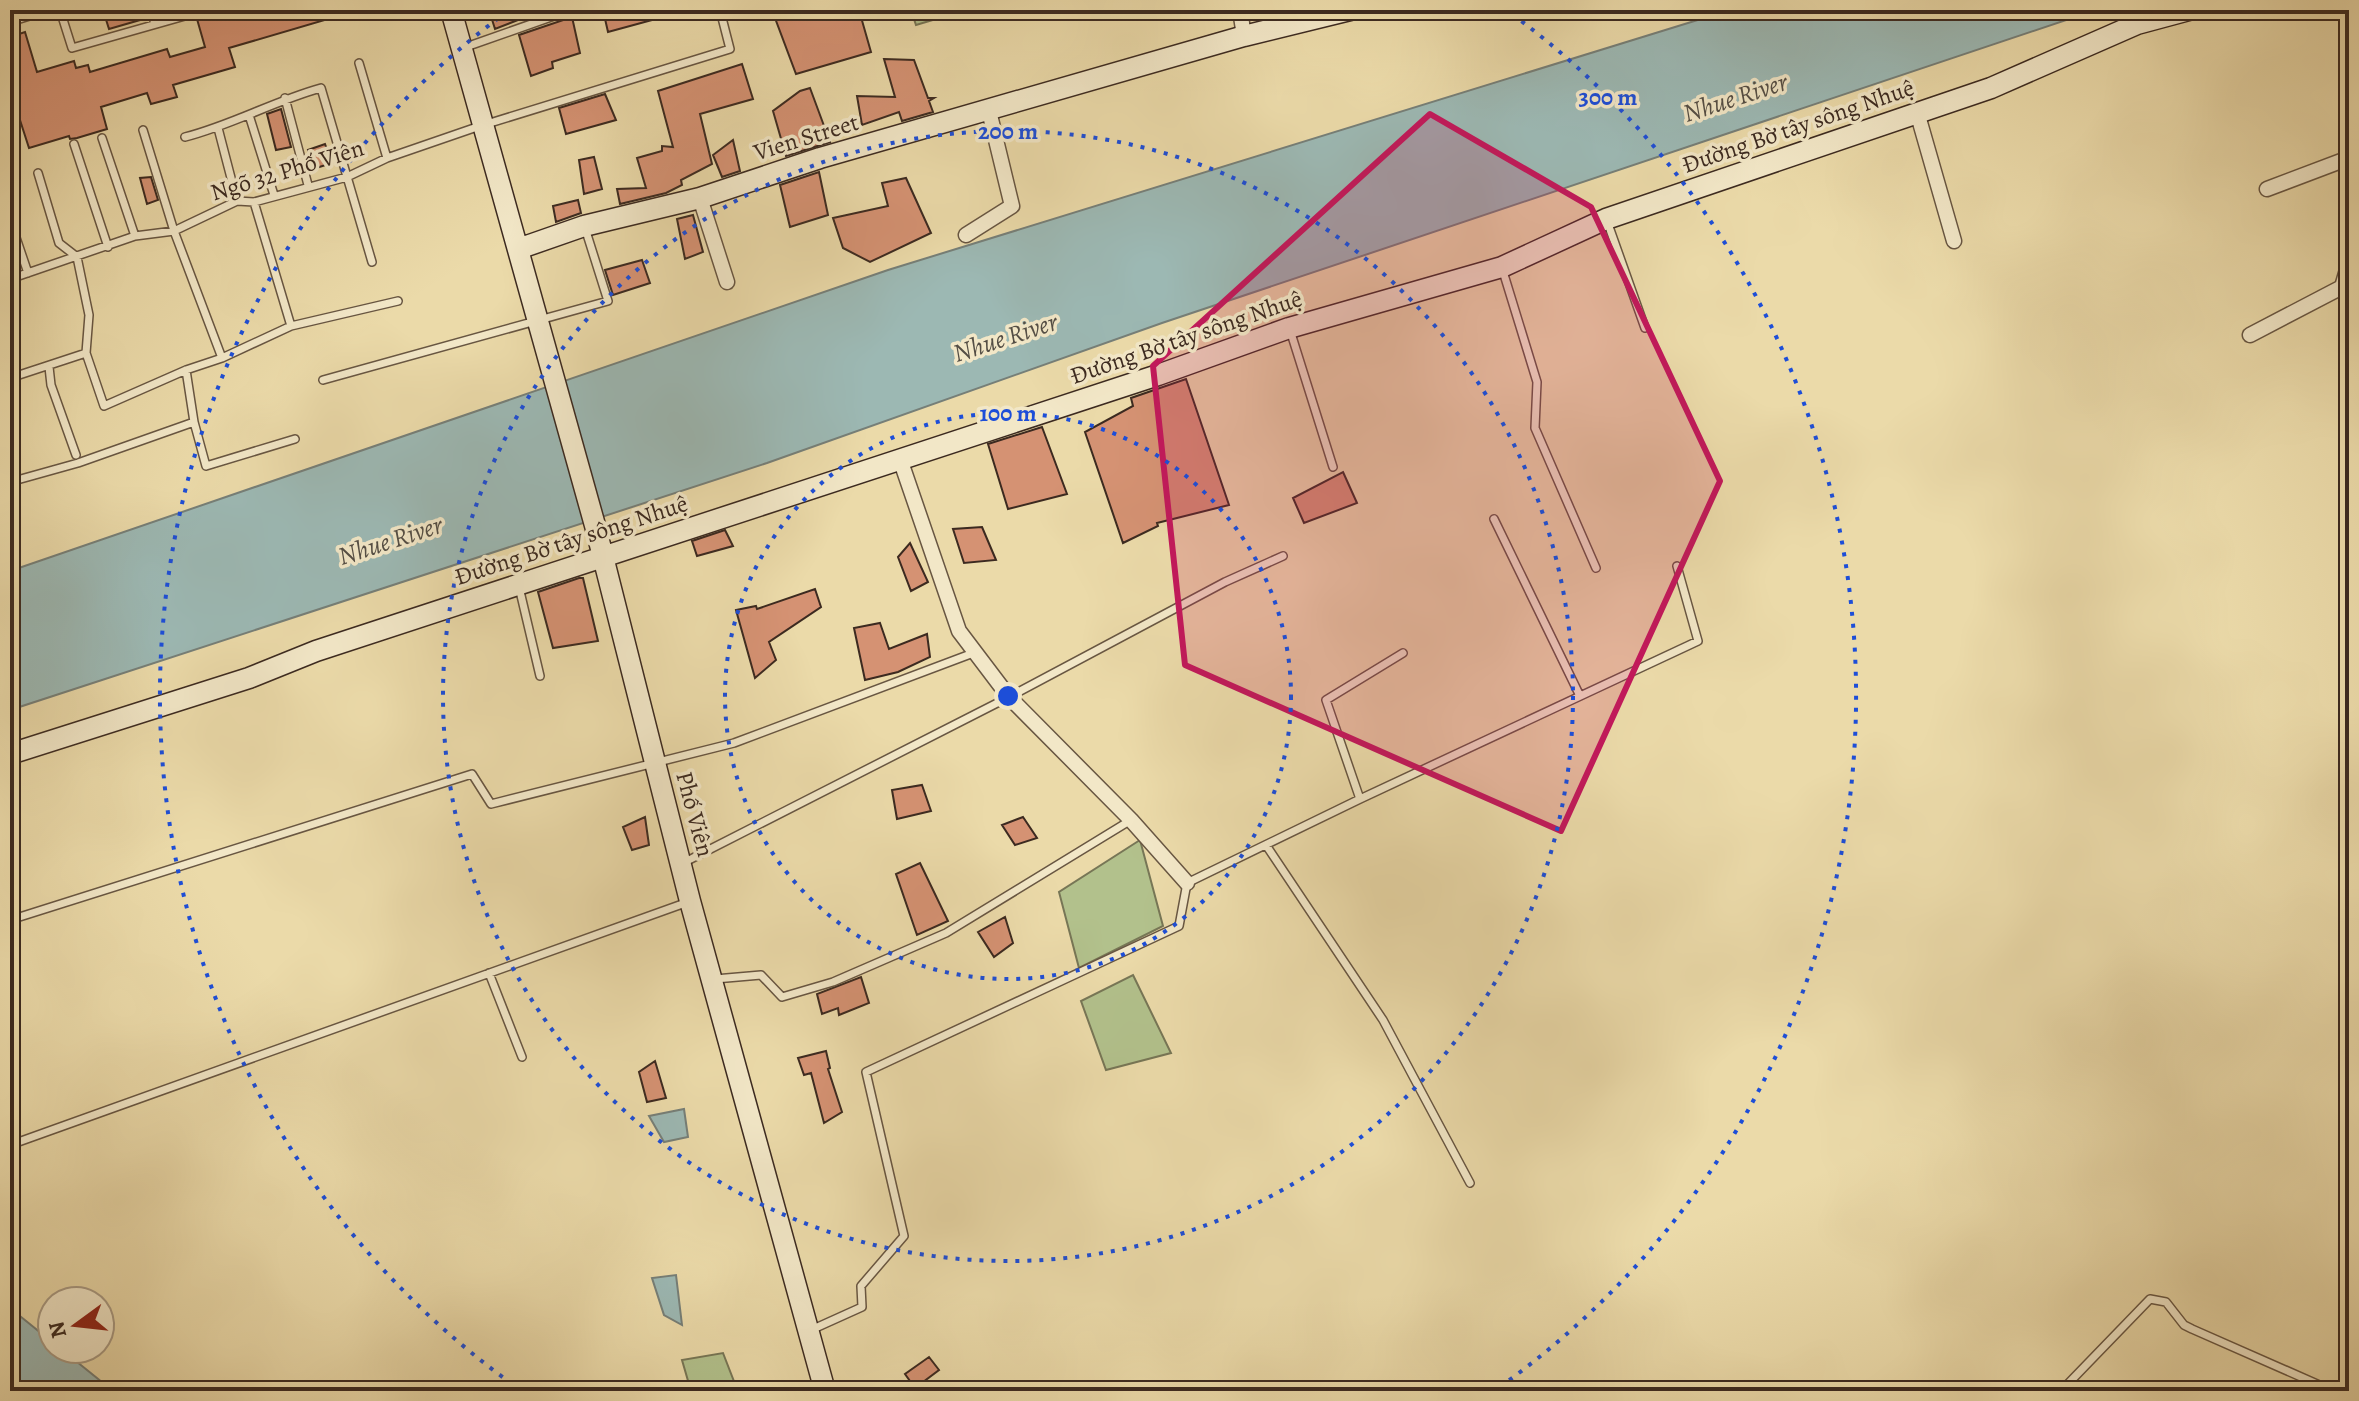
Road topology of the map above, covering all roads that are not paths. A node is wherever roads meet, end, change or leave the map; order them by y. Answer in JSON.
{"nodes":[{"id":1,"x":49,"y":10,"type":"edge"},
{"id":2,"x":60,"y":10,"type":"edge"},
{"id":3,"x":151,"y":10,"type":"edge"},
{"id":4,"x":206,"y":10,"type":"edge"},
{"id":5,"x":451,"y":10,"type":"edge"},
{"id":6,"x":571,"y":10,"type":"edge"},
{"id":7,"x":720,"y":10,"type":"edge"},
{"id":8,"x":1240,"y":10,"type":"edge"},
{"id":9,"x":1350,"y":10,"type":"edge"},
{"id":10,"x":2189,"y":10,"type":"edge"},
{"id":11,"x":28,"y":13,"type":"edge"},
{"id":12,"x":10,"y":22,"type":"edge"},
{"id":13,"x":155,"y":24,"type":"junction"},
{"id":14,"x":1244,"y":36,"type":"junction"},
{"id":15,"x":461,"y":48,"type":"junction"},
{"id":16,"x":359,"y":63,"type":"dead end"},
{"id":17,"x":285,"y":98,"type":"junction"},
{"id":18,"x":989,"y":111,"type":"junction"},
{"id":19,"x":1917,"y":112,"type":"junction"},
{"id":20,"x":249,"y":115,"type":"junction"},
{"id":21,"x":484,"y":126,"type":"junction"},
{"id":22,"x":218,"y":128,"type":"junction"},
{"id":23,"x":143,"y":130,"type":"dead end"},
{"id":24,"x":185,"y":137,"type":"dead end"},
{"id":25,"x":102,"y":138,"type":"dead end"},
{"id":26,"x":74,"y":144,"type":"dead end"},
{"id":27,"x":387,"y":158,"type":"junction"},
{"id":28,"x":2349,"y":158,"type":"edge"},
{"id":29,"x":38,"y":173,"type":"dead end"},
{"id":30,"x":347,"y":177,"type":"junction"},
{"id":31,"x":308,"y":185,"type":"junction"},
{"id":32,"x":2267,"y":189,"type":"dead end"},
{"id":33,"x":274,"y":195,"type":"junction"},
{"id":34,"x":700,"y":198,"type":"junction"},
{"id":35,"x":237,"y":201,"type":"junction"},
{"id":36,"x":254,"y":202,"type":"junction"},
{"id":37,"x":1606,"y":219,"type":"junction"},
{"id":38,"x":10,"y":220,"type":"edge"},
{"id":39,"x":584,"y":226,"type":"junction"},
{"id":40,"x":174,"y":231,"type":"junction"},
{"id":41,"x":966,"y":235,"type":"dead end"},
{"id":42,"x":135,"y":236,"type":"junction"},
{"id":43,"x":1954,"y":241,"type":"dead end"},
{"id":44,"x":108,"y":247,"type":"junction"},
{"id":45,"x":518,"y":249,"type":"junction"},
{"id":46,"x":77,"y":257,"type":"junction"},
{"id":47,"x":372,"y":262,"type":"dead end"},
{"id":48,"x":2349,"y":263,"type":"edge"},
{"id":49,"x":1502,"y":267,"type":"junction"},
{"id":50,"x":28,"y":273,"type":"junction"},
{"id":51,"x":10,"y":279,"type":"edge"},
{"id":52,"x":727,"y":282,"type":"dead end"},
{"id":53,"x":398,"y":301,"type":"dead end"},
{"id":54,"x":537,"y":321,"type":"junction"},
{"id":55,"x":291,"y":326,"type":"junction"},
{"id":56,"x":1289,"y":328,"type":"junction"},
{"id":57,"x":1645,"y":328,"type":"dead end"},
{"id":58,"x":2250,"y":335,"type":"dead end"},
{"id":59,"x":86,"y":353,"type":"junction"},
{"id":60,"x":222,"y":358,"type":"junction"},
{"id":61,"x":49,"y":367,"type":"junction"},
{"id":62,"x":186,"y":370,"type":"junction"},
{"id":63,"x":10,"y":378,"type":"edge"},
{"id":64,"x":323,"y":380,"type":"dead end"},
{"id":65,"x":194,"y":422,"type":"junction"},
{"id":66,"x":295,"y":439,"type":"dead end"},
{"id":67,"x":10,"y":447,"type":"edge"},
{"id":68,"x":76,"y":455,"type":"dead end"},
{"id":69,"x":900,"y":459,"type":"junction"},
{"id":70,"x":16,"y":464,"type":"dead end"},
{"id":71,"x":1333,"y":467,"type":"dead end"},
{"id":72,"x":10,"y":482,"type":"edge"},
{"id":73,"x":1494,"y":519,"type":"dead end"},
{"id":74,"x":1283,"y":556,"type":"dead end"},
{"id":75,"x":603,"y":558,"type":"junction"},
{"id":76,"x":1677,"y":566,"type":"dead end"},
{"id":77,"x":1596,"y":568,"type":"dead end"},
{"id":78,"x":518,"y":585,"type":"junction"},
{"id":79,"x":976,"y":652,"type":"junction"},
{"id":80,"x":1403,"y":653,"type":"dead end"},
{"id":81,"x":540,"y":676,"type":"dead end"},
{"id":82,"x":1580,"y":696,"type":"junction"},
{"id":83,"x":1009,"y":697,"type":"junction"},
{"id":84,"x":10,"y":754,"type":"edge"},
{"id":85,"x":655,"y":764,"type":"junction"},
{"id":86,"x":1360,"y":799,"type":"junction"},
{"id":87,"x":1131,"y":820,"type":"junction"},
{"id":88,"x":1266,"y":845,"type":"junction"},
{"id":89,"x":681,"y":864,"type":"junction"},
{"id":90,"x":1187,"y":883,"type":"junction"},
{"id":91,"x":690,"y":901,"type":"junction"},
{"id":92,"x":10,"y":920,"type":"edge"},
{"id":93,"x":489,"y":973,"type":"junction"},
{"id":94,"x":712,"y":980,"type":"junction"},
{"id":95,"x":522,"y":1057,"type":"dead end"},
{"id":96,"x":10,"y":1145,"type":"edge"},
{"id":97,"x":1470,"y":1183,"type":"dead end"},
{"id":98,"x":809,"y":1330,"type":"junction"},
{"id":99,"x":825,"y":1391,"type":"edge"},
{"id":100,"x":2061,"y":1391,"type":"edge"},
{"id":101,"x":2333,"y":1391,"type":"edge"}],
"edges":[{"from":1,"to":11,"type":"lane"},
{"from":2,"to":13,"type":"lane"},
{"from":3,"to":13,"type":"lane"},
{"from":4,"to":13,"type":"lane"},
{"from":5,"to":15,"type":"street"},
{"from":6,"to":15,"type":"lane"},
{"from":7,"to":21,"type":"lane","name":"Ngõ 32 Phố Viên"},
{"from":8,"to":14,"type":"street"},
{"from":9,"to":14,"type":"street","name":"Vien Street"},
{"from":10,"to":19,"type":"street","name":"Đường Bờ tây sông Nhuệ"},
{"from":11,"to":12,"type":"lane"},
{"from":14,"to":18,"type":"street","name":"Vien Street"},
{"from":15,"to":21,"type":"street"},
{"from":16,"to":27,"type":"lane"},
{"from":17,"to":20,"type":"lane"},
{"from":17,"to":30,"type":"lane"},
{"from":17,"to":31,"type":"lane"},
{"from":18,"to":34,"type":"street","name":"Vien Street"},
{"from":18,"to":41,"type":"street"},
{"from":19,"to":37,"type":"street","name":"Đường Bờ tây sông Nhuệ"},
{"from":19,"to":43,"type":"street"},
{"from":20,"to":22,"type":"lane"},
{"from":20,"to":33,"type":"lane"},
{"from":21,"to":27,"type":"lane","name":"Ngõ 32 Phố Viên"},
{"from":21,"to":45,"type":"street"},
{"from":22,"to":24,"type":"lane"},
{"from":22,"to":35,"type":"lane"},
{"from":23,"to":40,"type":"lane"},
{"from":25,"to":42,"type":"lane"},
{"from":26,"to":44,"type":"lane"},
{"from":27,"to":30,"type":"lane","name":"Ngõ 32 Phố Viên"},
{"from":28,"to":32,"type":"street"},
{"from":29,"to":46,"type":"lane"},
{"from":30,"to":31,"type":"lane","name":"Ngõ 32 Phố Viên"},
{"from":30,"to":47,"type":"lane"},
{"from":31,"to":33,"type":"lane","name":"Ngõ 32 Phố Viên"},
{"from":33,"to":36,"type":"lane","name":"Ngõ 32 Phố Viên"},
{"from":34,"to":39,"type":"street","name":"Vien Street"},
{"from":34,"to":52,"type":"street"},
{"from":35,"to":36,"type":"lane","name":"Ngõ 32 Phố Viên"},
{"from":35,"to":40,"type":"lane","name":"Ngõ 32 Phố Viên"},
{"from":36,"to":55,"type":"lane"},
{"from":37,"to":49,"type":"street","name":"Đường Bờ tây sông Nhuệ"},
{"from":37,"to":57,"type":"lane"},
{"from":38,"to":50,"type":"lane"},
{"from":39,"to":45,"type":"street","name":"Vien Street"},
{"from":39,"to":54,"type":"lane"},
{"from":40,"to":42,"type":"lane","name":"Ngõ 32 Phố Viên"},
{"from":40,"to":60,"type":"lane"},
{"from":42,"to":44,"type":"lane","name":"Ngõ 32 Phố Viên"},
{"from":44,"to":46,"type":"lane","name":"Ngõ 32 Phố Viên"},
{"from":45,"to":54,"type":"street","name":"Phố Viên"},
{"from":46,"to":50,"type":"lane","name":"Ngõ 32 Phố Viên"},
{"from":46,"to":59,"type":"lane"},
{"from":48,"to":58,"type":"street"},
{"from":49,"to":56,"type":"street","name":"Đường Bờ tây sông Nhuệ"},
{"from":49,"to":77,"type":"lane"},
{"from":50,"to":51,"type":"lane","name":"Ngõ 32 Phố Viên"},
{"from":53,"to":55,"type":"lane"},
{"from":54,"to":64,"type":"lane"},
{"from":54,"to":75,"type":"street","name":"Phố Viên"},
{"from":55,"to":60,"type":"lane"},
{"from":56,"to":69,"type":"street","name":"Đường Bờ tây sông Nhuệ"},
{"from":56,"to":71,"type":"lane"},
{"from":59,"to":61,"type":"lane"},
{"from":59,"to":62,"type":"lane"},
{"from":60,"to":62,"type":"lane"},
{"from":61,"to":63,"type":"lane"},
{"from":61,"to":68,"type":"lane"},
{"from":62,"to":65,"type":"lane"},
{"from":65,"to":66,"type":"lane"},
{"from":65,"to":72,"type":"lane"},
{"from":67,"to":70,"type":"lane"},
{"from":69,"to":75,"type":"street","name":"Đường Bờ tây sông Nhuệ"},
{"from":69,"to":79,"type":"street"},
{"from":73,"to":82,"type":"lane"},
{"from":74,"to":83,"type":"lane"},
{"from":75,"to":78,"type":"street","name":"Đường Bờ tây sông Nhuệ"},
{"from":75,"to":85,"type":"street","name":"Phố Viên"},
{"from":76,"to":82,"type":"lane"},
{"from":78,"to":81,"type":"lane"},
{"from":78,"to":84,"type":"street","name":"Đường Bờ tây sông Nhuệ"},
{"from":79,"to":83,"type":"street"},
{"from":79,"to":85,"type":"lane"},
{"from":80,"to":86,"type":"lane"},
{"from":82,"to":86,"type":"lane"},
{"from":83,"to":87,"type":"street"},
{"from":83,"to":89,"type":"lane"},
{"from":85,"to":89,"type":"street","name":"Phố Viên"},
{"from":85,"to":92,"type":"lane"},
{"from":86,"to":88,"type":"lane"},
{"from":87,"to":90,"type":"street"},
{"from":87,"to":94,"type":"lane"},
{"from":88,"to":90,"type":"lane"},
{"from":88,"to":97,"type":"lane"},
{"from":89,"to":91,"type":"street","name":"Phố Viên"},
{"from":90,"to":98,"type":"lane"},
{"from":91,"to":93,"type":"lane"},
{"from":91,"to":94,"type":"street","name":"Phố Viên"},
{"from":93,"to":95,"type":"lane"},
{"from":93,"to":96,"type":"lane"},
{"from":94,"to":98,"type":"street","name":"Phố Viên"},
{"from":98,"to":99,"type":"street","name":"Phố Viên"},
{"from":100,"to":101,"type":"lane"}]}
